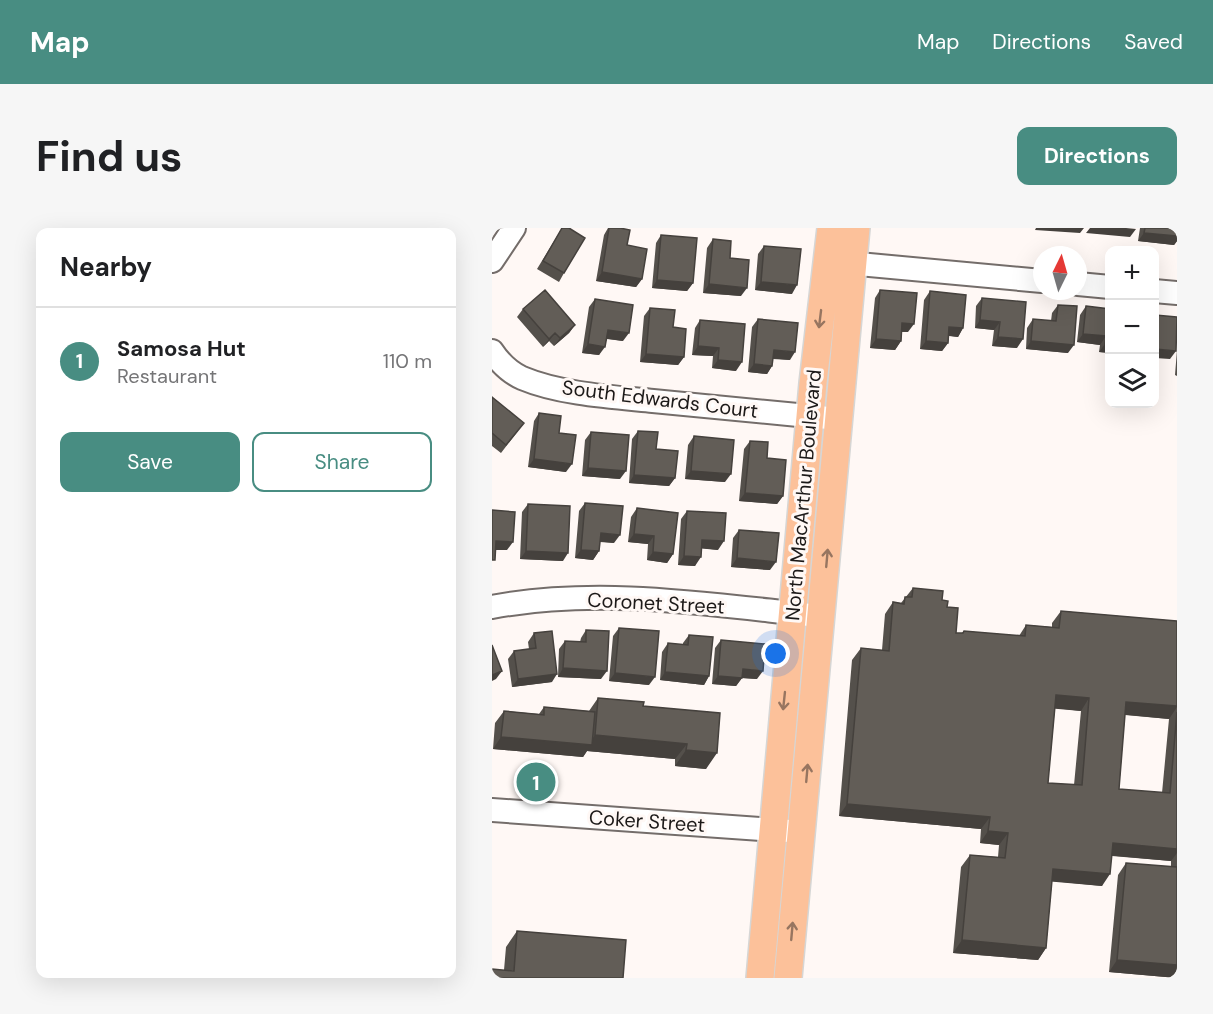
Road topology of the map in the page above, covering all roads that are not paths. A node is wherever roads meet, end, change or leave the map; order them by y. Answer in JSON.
{"nodes":[{"id":1,"x":514,"y":228,"type":"edge"},
{"id":2,"x":831,"y":228,"type":"edge"},
{"id":3,"x":856,"y":228,"type":"edge"},
{"id":4,"x":492,"y":261,"type":"edge"},
{"id":5,"x":840,"y":262,"type":"junction"},
{"id":6,"x":1033,"y":280,"type":"edge"},
{"id":7,"x":1087,"y":285,"type":"edge"},
{"id":8,"x":1105,"y":287,"type":"edge"},
{"id":9,"x":1159,"y":291,"type":"edge"},
{"id":10,"x":1177,"y":293,"type":"edge"},
{"id":11,"x":492,"y":351,"type":"edge"},
{"id":12,"x":810,"y":416,"type":"junction"},
{"id":13,"x":839,"y":419,"type":"junction"},
{"id":14,"x":492,"y":607,"type":"edge"},
{"id":15,"x":792,"y":613,"type":"junction"},
{"id":16,"x":821,"y":616,"type":"junction"},
{"id":17,"x":492,"y":810,"type":"edge"},
{"id":18,"x":772,"y":830,"type":"junction"},
{"id":19,"x":801,"y":832,"type":"junction"},
{"id":20,"x":760,"y":972,"type":"edge"},
{"id":21,"x":789,"y":973,"type":"edge"}],
"edges":[{"from":1,"to":4,"type":"street"},
{"from":2,"to":5,"type":"main road","name":"North MacArthur Boulevard"},
{"from":3,"to":5,"type":"main road","name":"North MacArthur Boulevard"},
{"from":5,"to":6,"type":"street"},
{"from":5,"to":12,"type":"main road","name":"North MacArthur Boulevard","one_way":true},
{"from":5,"to":13,"type":"main road","name":"North MacArthur Boulevard"},
{"from":7,"to":8,"type":"street"},
{"from":9,"to":10,"type":"street"},
{"from":11,"to":12,"type":"street","name":"South Edwards Court"},
{"from":12,"to":13,"type":"street","name":"South Edwards Court"},
{"from":12,"to":15,"type":"main road","name":"North MacArthur Boulevard"},
{"from":16,"to":13,"type":"main road","name":"North MacArthur Boulevard","one_way":true},
{"from":14,"to":15,"type":"street","name":"Coronet Street"},
{"from":15,"to":16,"type":"street","name":"Coronet Street"},
{"from":15,"to":18,"type":"main road","name":"North MacArthur Boulevard","one_way":true},
{"from":19,"to":16,"type":"main road","name":"North MacArthur Boulevard","one_way":true},
{"from":17,"to":18,"type":"street","name":"Coker Street"},
{"from":18,"to":19,"type":"street","name":"Coker Street"},
{"from":18,"to":20,"type":"main road","name":"North MacArthur Boulevard"},
{"from":21,"to":19,"type":"main road","name":"North MacArthur Boulevard","one_way":true},
{"from":20,"to":21,"type":"main road"}]}
